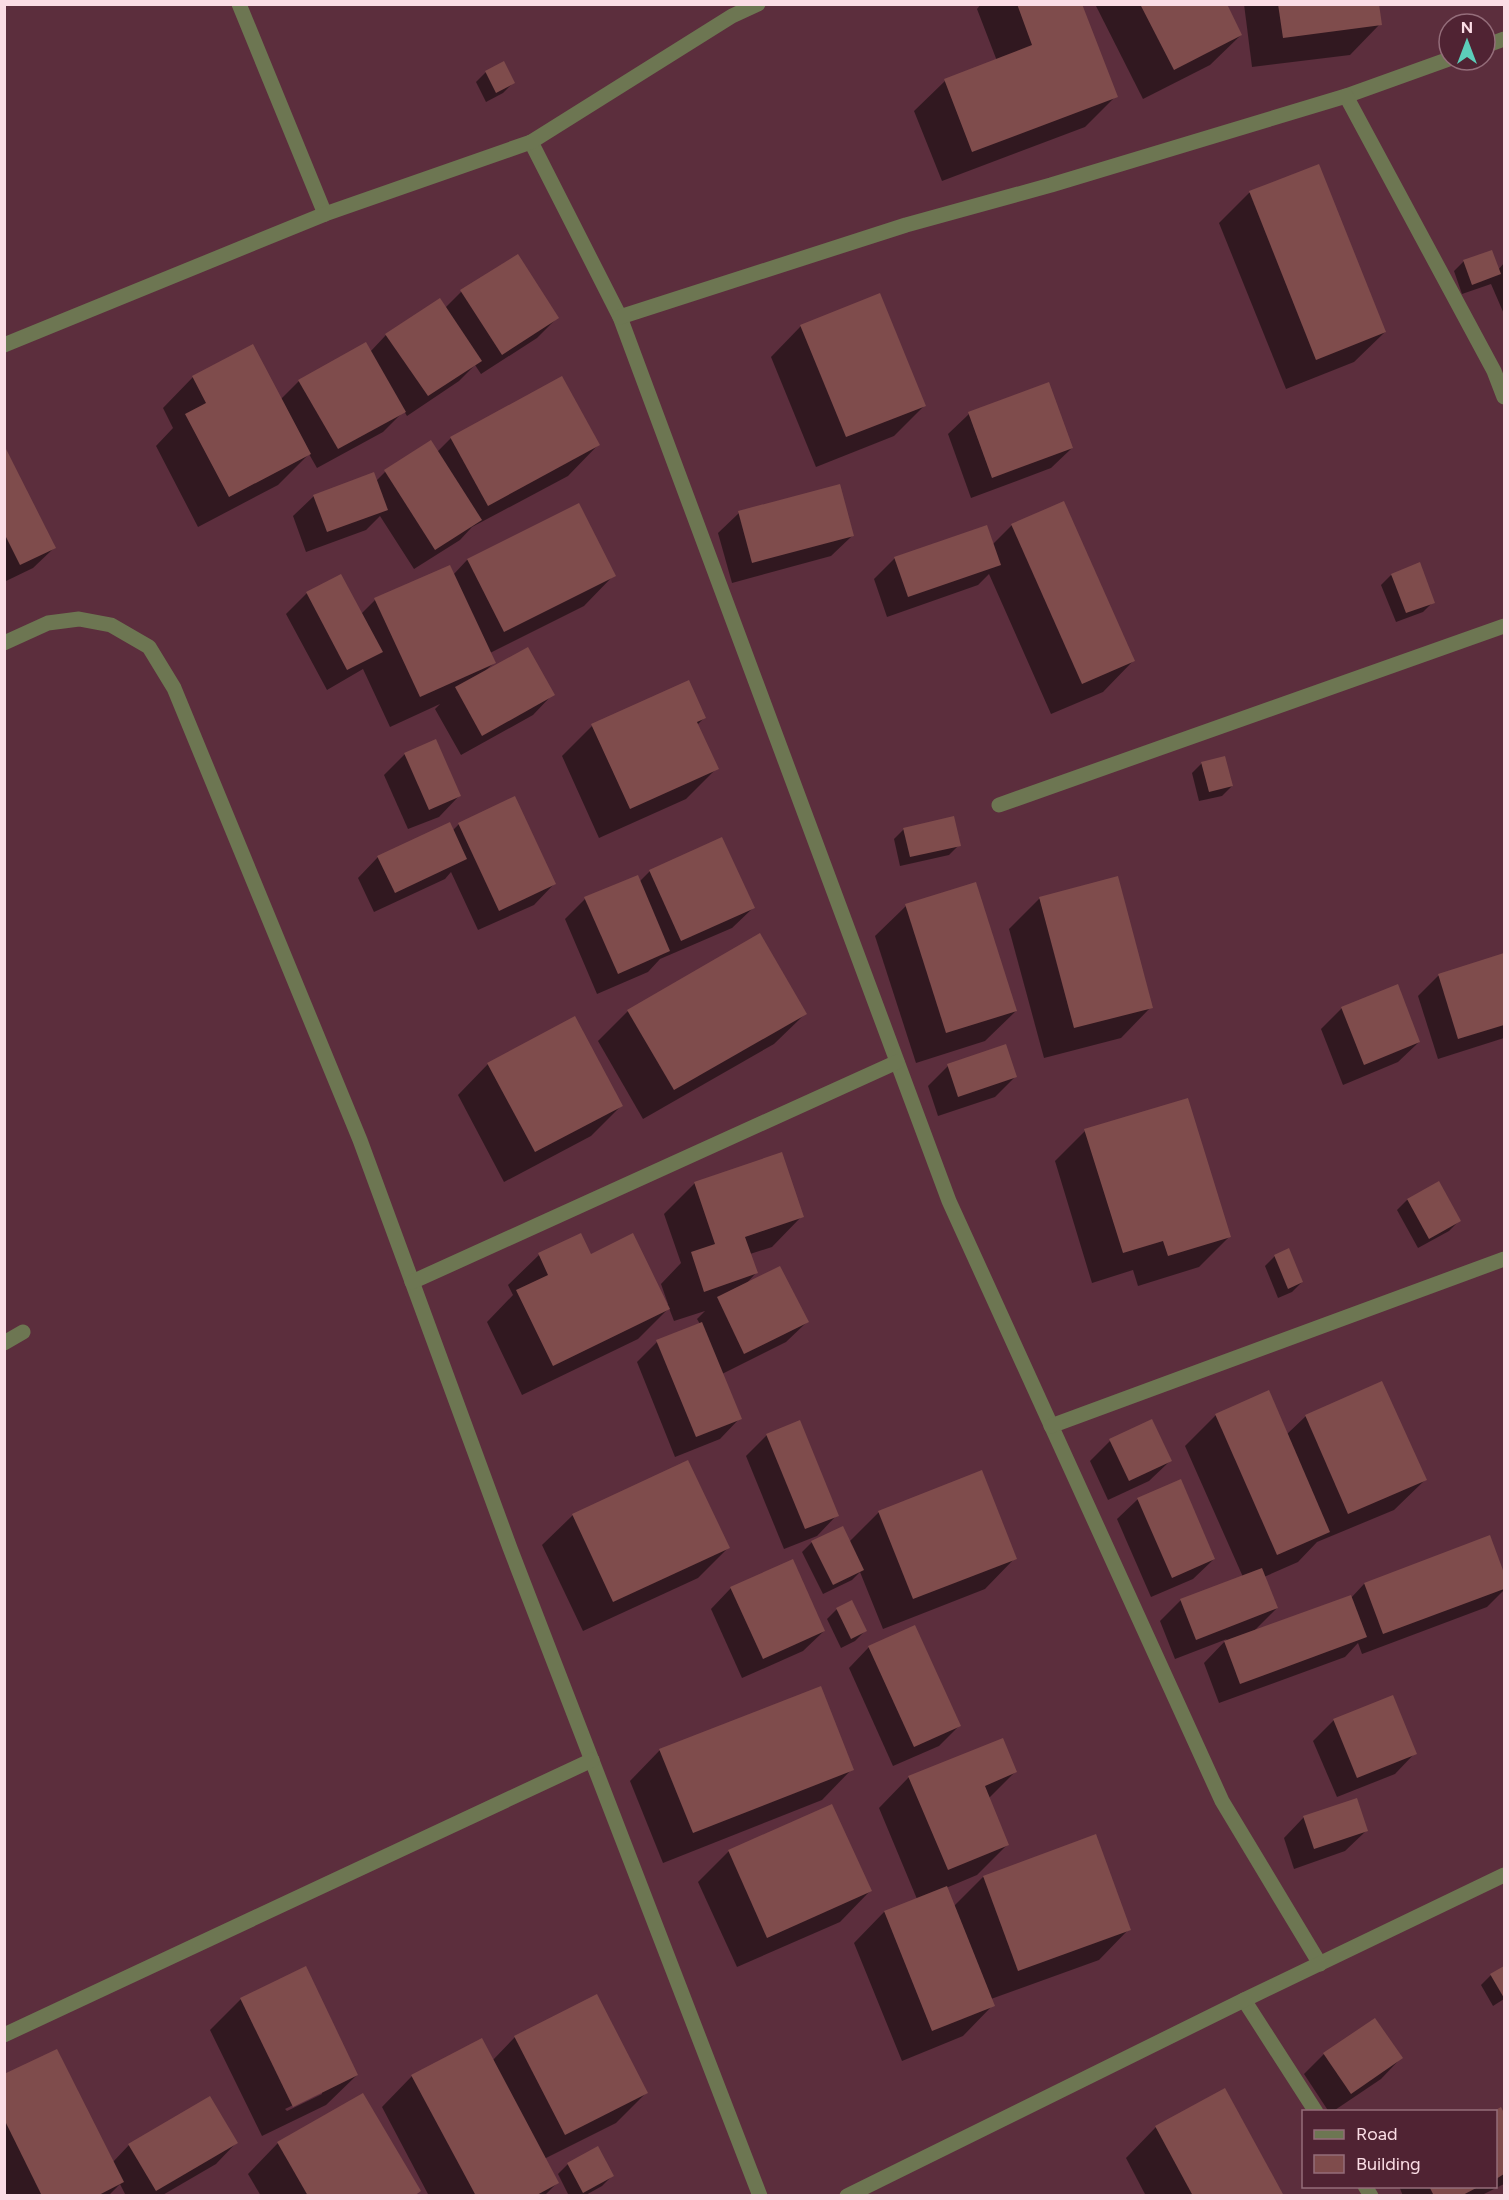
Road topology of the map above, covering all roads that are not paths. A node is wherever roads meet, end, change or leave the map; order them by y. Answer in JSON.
{"nodes":[{"id":1,"x":239,"y":4,"type":"edge"},
{"id":2,"x":758,"y":4,"type":"edge"},
{"id":3,"x":729,"y":10,"type":"edge"},
{"id":4,"x":1437,"y":63,"type":"edge"},
{"id":5,"x":1346,"y":96,"type":"junction"},
{"id":6,"x":531,"y":142,"type":"junction"},
{"id":7,"x":325,"y":214,"type":"junction"},
{"id":8,"x":620,"y":317,"type":"junction"},
{"id":9,"x":4,"y":345,"type":"edge"},
{"id":10,"x":1504,"y":397,"type":"edge"},
{"id":11,"x":1504,"y":627,"type":"edge"},
{"id":12,"x":4,"y":643,"type":"edge"},
{"id":13,"x":999,"y":805,"type":"dead end"},
{"id":14,"x":897,"y":1062,"type":"junction"},
{"id":15,"x":1504,"y":1259,"type":"edge"},
{"id":16,"x":412,"y":1282,"type":"junction"},
{"id":17,"x":23,"y":1332,"type":"dead end"},
{"id":18,"x":4,"y":1343,"type":"edge"},
{"id":19,"x":1051,"y":1426,"type":"junction"},
{"id":20,"x":592,"y":1760,"type":"junction"},
{"id":21,"x":1504,"y":1875,"type":"edge"},
{"id":22,"x":1320,"y":1964,"type":"junction"},
{"id":23,"x":1244,"y":2000,"type":"junction"},
{"id":24,"x":4,"y":2035,"type":"edge"},
{"id":25,"x":1315,"y":2110,"type":"edge"},
{"id":26,"x":760,"y":2196,"type":"edge"},
{"id":27,"x":847,"y":2196,"type":"edge"}],
"edges":[{"from":1,"to":7,"type":"street"},
{"from":2,"to":3,"type":"street"},
{"from":3,"to":6,"type":"street"},
{"from":4,"to":5,"type":"street"},
{"from":5,"to":8,"type":"street"},
{"from":5,"to":10,"type":"street"},
{"from":6,"to":7,"type":"street"},
{"from":6,"to":8,"type":"street"},
{"from":7,"to":9,"type":"street"},
{"from":8,"to":14,"type":"street"},
{"from":11,"to":13,"type":"street"},
{"from":12,"to":16,"type":"street"},
{"from":14,"to":16,"type":"street"},
{"from":14,"to":19,"type":"street"},
{"from":15,"to":19,"type":"street"},
{"from":16,"to":20,"type":"street"},
{"from":17,"to":18,"type":"street"},
{"from":19,"to":22,"type":"street"},
{"from":20,"to":24,"type":"street"},
{"from":20,"to":26,"type":"street"},
{"from":21,"to":22,"type":"street"},
{"from":22,"to":23,"type":"street"},
{"from":23,"to":25,"type":"street"},
{"from":23,"to":27,"type":"street"}]}
